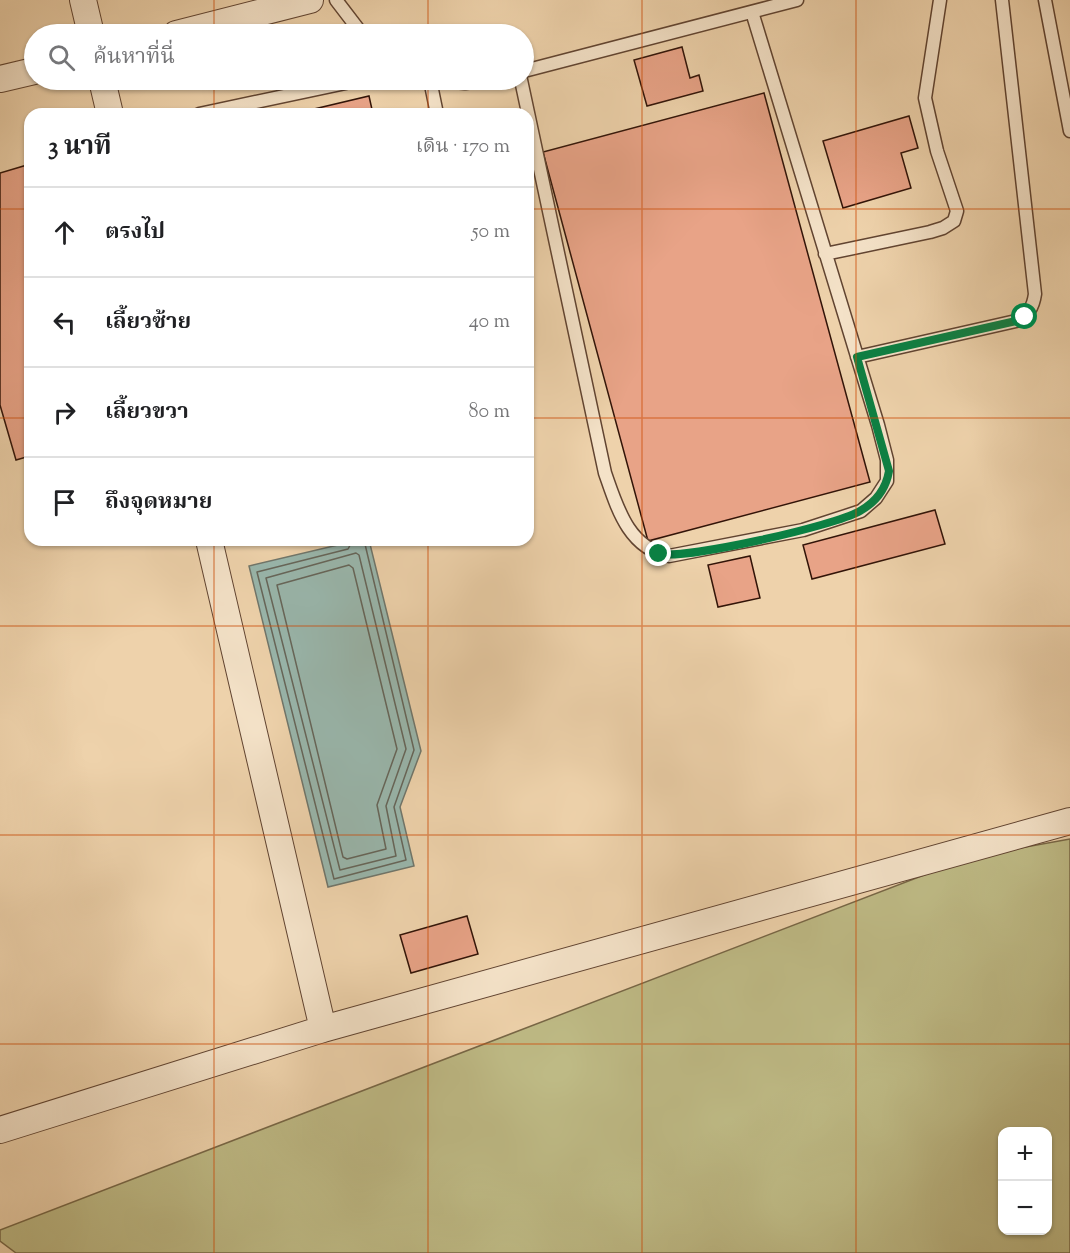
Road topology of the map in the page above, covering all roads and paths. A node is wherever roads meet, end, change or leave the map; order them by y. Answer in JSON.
{"nodes":[{"id":1,"x":83,"y":0,"type":"edge"},
{"id":2,"x":310,"y":0,"type":"edge"},
{"id":3,"x":336,"y":0,"type":"edge"},
{"id":4,"x":797,"y":0,"type":"edge"},
{"id":5,"x":940,"y":0,"type":"edge"},
{"id":6,"x":1002,"y":0,"type":"edge"},
{"id":7,"x":1045,"y":0,"type":"edge"},
{"id":8,"x":752,"y":12,"type":"junction"},
{"id":9,"x":89,"y":24,"type":"edge"},
{"id":10,"x":216,"y":24,"type":"edge"},
{"id":11,"x":354,"y":24,"type":"edge"},
{"id":12,"x":534,"y":68,"type":"edge"},
{"id":13,"x":24,"y":73,"type":"edge"},
{"id":14,"x":0,"y":79,"type":"edge"},
{"id":15,"x":104,"y":90,"type":"edge"},
{"id":16,"x":313,"y":90,"type":"edge"},
{"id":17,"x":432,"y":90,"type":"edge"},
{"id":18,"x":523,"y":90,"type":"edge"},
{"id":19,"x":109,"y":108,"type":"edge"},
{"id":20,"x":227,"y":108,"type":"edge"},
{"id":21,"x":436,"y":108,"type":"edge"},
{"id":22,"x":527,"y":108,"type":"edge"},
{"id":23,"x":1070,"y":131,"type":"edge"},
{"id":24,"x":534,"y":141,"type":"edge"},
{"id":25,"x":825,"y":254,"type":"junction"},
{"id":26,"x":857,"y":357,"type":"junction"},
{"id":27,"x":210,"y":546,"type":"edge"},
{"id":28,"x":1070,"y":821,"type":"edge"},
{"id":29,"x":323,"y":1029,"type":"junction"},
{"id":30,"x":0,"y":1130,"type":"edge"}],
"edges":[{"from":1,"to":9,"type":"street"},
{"from":2,"to":10,"type":"street"},
{"from":3,"to":11,"type":"lane"},
{"from":4,"to":8,"type":"lane"},
{"from":5,"to":25,"type":"lane"},
{"from":6,"to":26,"type":"lane"},
{"from":7,"to":23,"type":"lane"},
{"from":8,"to":12,"type":"lane"},
{"from":8,"to":25,"type":"lane"},
{"from":13,"to":14,"type":"street"},
{"from":15,"to":19,"type":"street"},
{"from":16,"to":20,"type":"lane"},
{"from":17,"to":21,"type":"lane"},
{"from":18,"to":22,"type":"lane"},
{"from":24,"to":26,"type":"lane"},
{"from":25,"to":26,"type":"lane"},
{"from":27,"to":29,"type":"street"},
{"from":28,"to":29,"type":"street"},
{"from":29,"to":30,"type":"street"}]}
